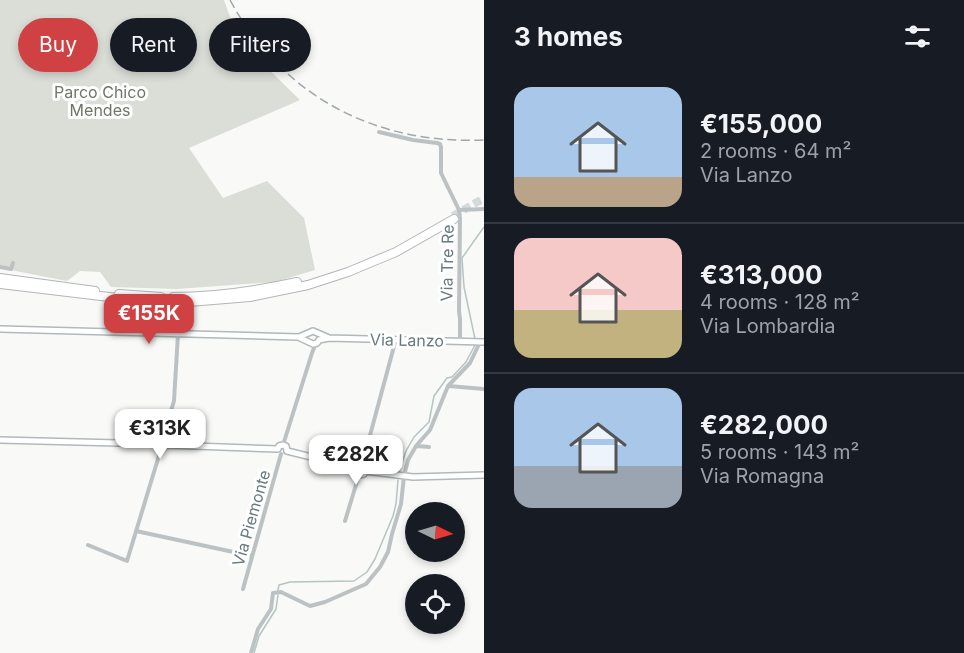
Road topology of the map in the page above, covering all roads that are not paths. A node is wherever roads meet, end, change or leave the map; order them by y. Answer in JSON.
{"nodes":[{"id":1,"x":379,"y":132,"type":"dead end"},
{"id":2,"x":484,"y":209,"type":"edge"},
{"id":3,"x":455,"y":215,"type":"junction"},
{"id":4,"x":13,"y":263,"type":"dead end"},
{"id":5,"x":0,"y":267,"type":"edge"},
{"id":6,"x":0,"y":278,"type":"edge"},
{"id":7,"x":0,"y":284,"type":"edge"},
{"id":8,"x":0,"y":329,"type":"edge"},
{"id":9,"x":178,"y":334,"type":"junction"},
{"id":10,"x":308,"y":334,"type":"junction"},
{"id":11,"x":298,"y":337,"type":"junction"},
{"id":12,"x":318,"y":339,"type":"junction"},
{"id":13,"x":396,"y":339,"type":"junction"},
{"id":14,"x":460,"y":341,"type":"junction"},
{"id":15,"x":309,"y":342,"type":"junction"},
{"id":16,"x":482,"y":342,"type":"edge"},
{"id":17,"x":312,"y":353,"type":"junction"},
{"id":18,"x":448,"y":386,"type":"junction"},
{"id":19,"x":484,"y":389,"type":"edge"},
{"id":20,"x":0,"y":440,"type":"edge"},
{"id":21,"x":161,"y":445,"type":"junction"},
{"id":22,"x":417,"y":446,"type":"junction"},
{"id":23,"x":429,"y":447,"type":"dead end"},
{"id":24,"x":281,"y":449,"type":"junction"},
{"id":25,"x":361,"y":468,"type":"junction"},
{"id":26,"x":359,"y":475,"type":"joint"},
{"id":27,"x":484,"y":475,"type":"edge"},
{"id":28,"x":404,"y":476,"type":"junction"},
{"id":29,"x":345,"y":521,"type":"dead end"},
{"id":30,"x":136,"y":531,"type":"junction"},
{"id":31,"x":88,"y":545,"type":"dead end"},
{"id":32,"x":252,"y":556,"type":"junction"},
{"id":33,"x":243,"y":589,"type":"dead end"},
{"id":34,"x":251,"y":653,"type":"edge"}],
"edges":[{"from":1,"to":3,"type":"street","name":"Via Tre Re"},
{"from":2,"to":3,"type":"street"},
{"from":3,"to":6,"type":"highway"},
{"from":3,"to":7,"type":"highway"},
{"from":3,"to":14,"type":"street","name":"Via Tre Re"},
{"from":4,"to":5,"type":"street"},
{"from":8,"to":9,"type":"street"},
{"from":9,"to":11,"type":"street"},
{"from":9,"to":21,"type":"street"},
{"from":10,"to":11,"type":"street"},
{"from":10,"to":12,"type":"street"},
{"from":10,"to":15,"type":"street"},
{"from":11,"to":15,"type":"street"},
{"from":12,"to":13,"type":"street","name":"Via Lanzo"},
{"from":12,"to":15,"type":"street"},
{"from":12,"to":17,"type":"street","name":"Via Piemonte"},
{"from":13,"to":14,"type":"street","name":"Via Lanzo"},
{"from":13,"to":25,"type":"street"},
{"from":14,"to":16,"type":"street","name":"Via Lanzo"},
{"from":15,"to":17,"type":"street","name":"Via Piemonte"},
{"from":16,"to":18,"type":"street"},
{"from":17,"to":24,"type":"street","name":"Via Piemonte"},
{"from":18,"to":19,"type":"street"},
{"from":18,"to":22,"type":"street"},
{"from":20,"to":21,"type":"street"},
{"from":21,"to":24,"type":"street"},
{"from":21,"to":30,"type":"street"},
{"from":22,"to":23,"type":"street"},
{"from":22,"to":28,"type":"street"},
{"from":24,"to":25,"type":"street"},
{"from":24,"to":32,"type":"street","name":"Via Piemonte"},
{"from":25,"to":26,"type":"street"},
{"from":25,"to":28,"type":"street"},
{"from":26,"to":29,"type":"street"},
{"from":27,"to":28,"type":"street"},
{"from":28,"to":34,"type":"street"},
{"from":30,"to":31,"type":"street"},
{"from":30,"to":32,"type":"street"},
{"from":32,"to":33,"type":"street","name":"Via Piemonte"}]}
